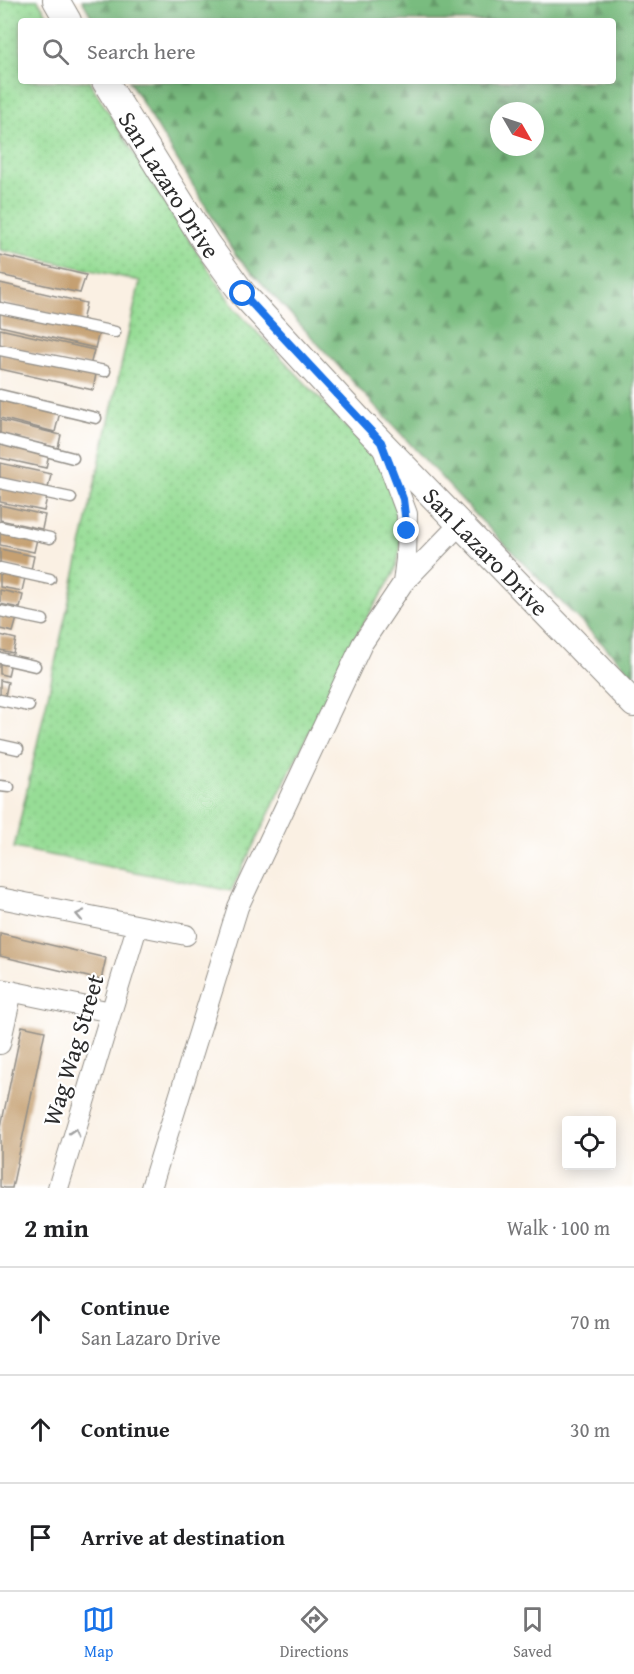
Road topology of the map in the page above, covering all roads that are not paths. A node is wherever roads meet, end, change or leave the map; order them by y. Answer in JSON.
{"nodes":[{"id":1,"x":56,"y":0,"type":"edge"},
{"id":2,"x":66,"y":18,"type":"edge"},
{"id":3,"x":107,"y":84,"type":"edge"},
{"id":4,"x":0,"y":308,"type":"edge"},
{"id":5,"x":115,"y":332,"type":"dead end"},
{"id":6,"x":0,"y":350,"type":"edge"},
{"id":7,"x":105,"y":371,"type":"dead end"},
{"id":8,"x":0,"y":395,"type":"edge"},
{"id":9,"x":96,"y":418,"type":"dead end"},
{"id":10,"x":0,"y":440,"type":"edge"},
{"id":11,"x":381,"y":442,"type":"junction"},
{"id":12,"x":73,"y":458,"type":"dead end"},
{"id":13,"x":0,"y":483,"type":"edge"},
{"id":14,"x":71,"y":498,"type":"dead end"},
{"id":15,"x":460,"y":524,"type":"junction"},
{"id":16,"x":0,"y":528,"type":"edge"},
{"id":17,"x":50,"y":538,"type":"dead end"},
{"id":18,"x":0,"y":568,"type":"edge"},
{"id":19,"x":50,"y":579,"type":"dead end"},
{"id":20,"x":403,"y":583,"type":"junction"},
{"id":21,"x":0,"y":611,"type":"edge"},
{"id":22,"x":43,"y":620,"type":"dead end"},
{"id":23,"x":0,"y":658,"type":"edge"},
{"id":24,"x":35,"y":666,"type":"dead end"},
{"id":25,"x":0,"y":700,"type":"edge"},
{"id":26,"x":634,"y":704,"type":"edge"},
{"id":27,"x":29,"y":706,"type":"dead end"},
{"id":28,"x":0,"y":745,"type":"edge"},
{"id":29,"x":18,"y":749,"type":"dead end"},
{"id":30,"x":0,"y":898,"type":"edge"},
{"id":31,"x":137,"y":927,"type":"junction"},
{"id":32,"x":186,"y":934,"type":"dead end"},
{"id":33,"x":6,"y":990,"type":"edge"},
{"id":34,"x":111,"y":1012,"type":"junction"},
{"id":35,"x":0,"y":1044,"type":"edge"},
{"id":36,"x":58,"y":1188,"type":"edge"},
{"id":37,"x":151,"y":1188,"type":"edge"}],
"edges":[{"from":1,"to":2,"type":"street"},
{"from":3,"to":11,"type":"street","name":"San Lazaro Drive"},
{"from":4,"to":5,"type":"lane"},
{"from":6,"to":7,"type":"lane"},
{"from":8,"to":9,"type":"lane"},
{"from":10,"to":12,"type":"lane"},
{"from":11,"to":15,"type":"street","name":"San Lazaro Drive"},
{"from":11,"to":20,"type":"street"},
{"from":13,"to":14,"type":"lane"},
{"from":15,"to":20,"type":"street"},
{"from":15,"to":26,"type":"street","name":"San Lazaro Drive"},
{"from":16,"to":17,"type":"lane"},
{"from":18,"to":19,"type":"lane"},
{"from":20,"to":37,"type":"street"},
{"from":21,"to":22,"type":"lane"},
{"from":23,"to":24,"type":"lane"},
{"from":25,"to":27,"type":"lane"},
{"from":28,"to":29,"type":"lane"},
{"from":31,"to":30,"type":"street","one_way":true},
{"from":31,"to":32,"type":"street"},
{"from":31,"to":34,"type":"street","name":"Wag Wag Street"},
{"from":33,"to":34,"type":"street"},
{"from":33,"to":35,"type":"street"},
{"from":36,"to":34,"type":"street","name":"Wag Wag Street","one_way":true}]}
